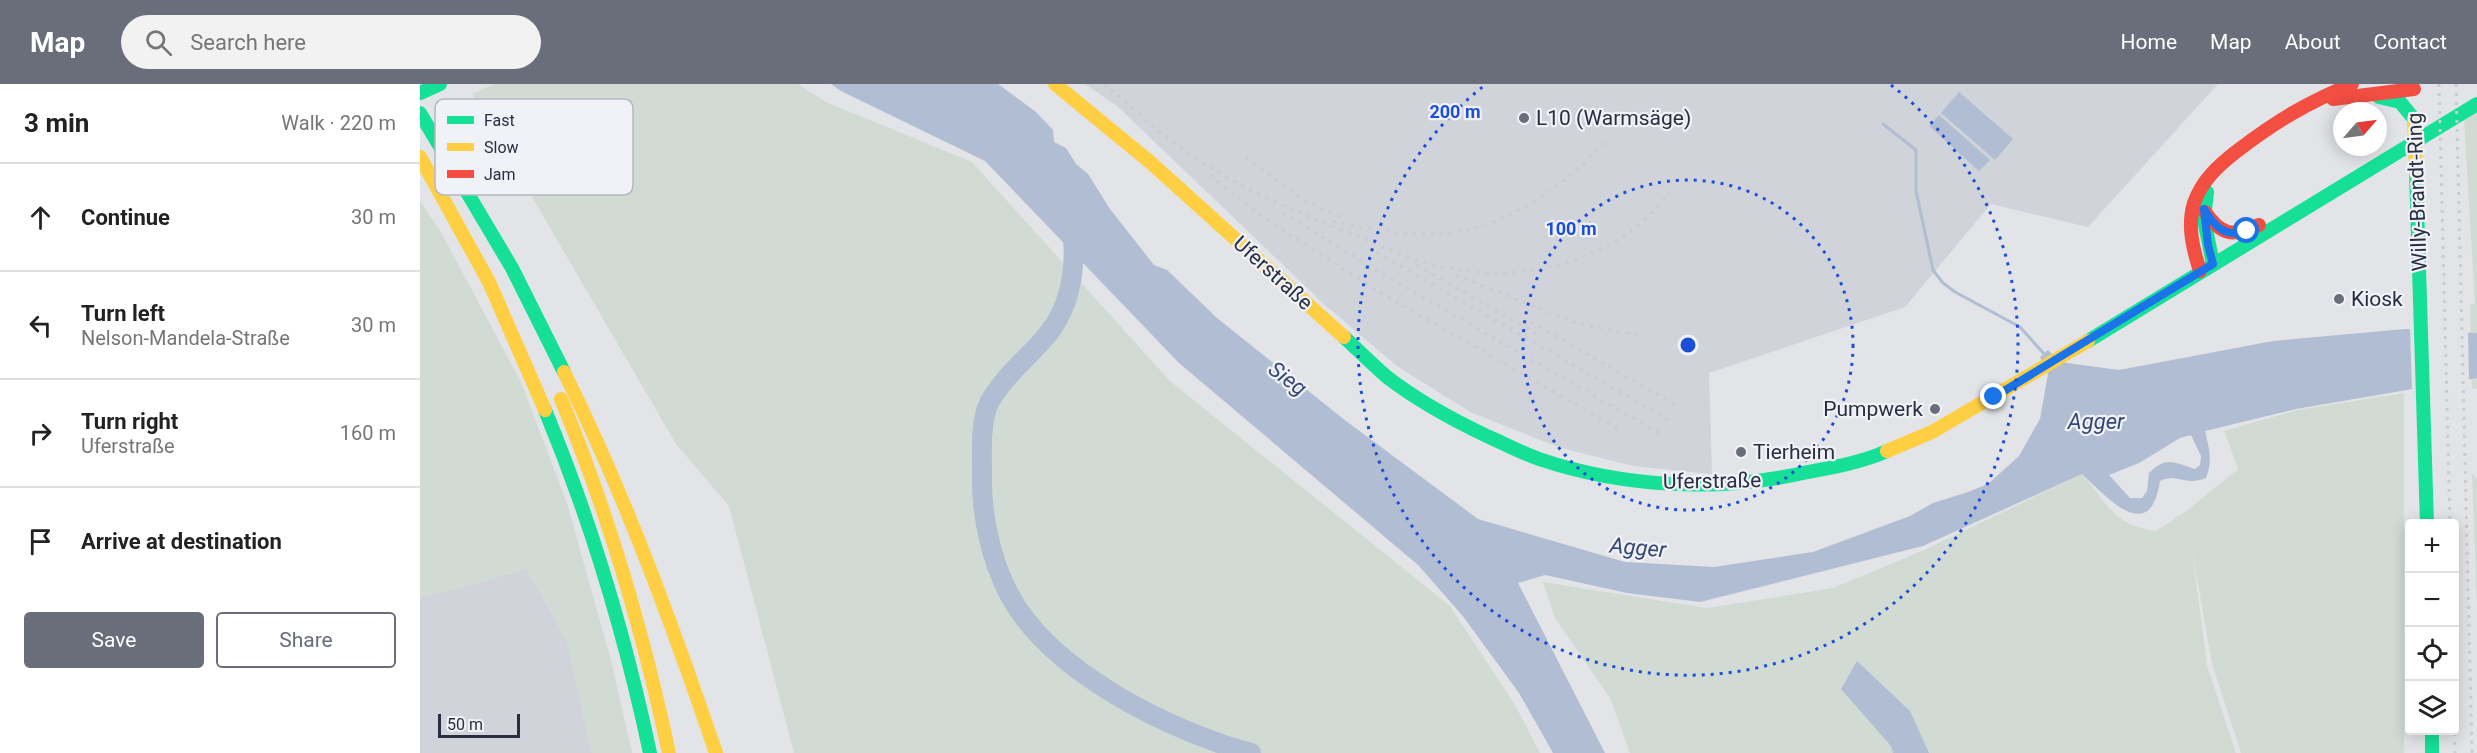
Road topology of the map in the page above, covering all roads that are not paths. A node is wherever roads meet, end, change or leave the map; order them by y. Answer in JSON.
{"nodes":[{"id":1,"x":440,"y":84,"type":"edge"},
{"id":2,"x":1055,"y":84,"type":"edge"},
{"id":3,"x":2352,"y":84,"type":"edge"},
{"id":4,"x":2413,"y":87,"type":"edge"},
{"id":5,"x":420,"y":93,"type":"edge"},
{"id":6,"x":2332,"y":99,"type":"junction"},
{"id":7,"x":2302,"y":104,"type":"junction"},
{"id":8,"x":2477,"y":104,"type":"edge"},
{"id":9,"x":420,"y":113,"type":"edge"},
{"id":10,"x":2413,"y":113,"type":"junction"},
{"id":11,"x":435,"y":138,"type":"edge"},
{"id":12,"x":2238,"y":150,"type":"junction"},
{"id":13,"x":420,"y":157,"type":"edge"},
{"id":14,"x":435,"y":184,"type":"edge"},
{"id":15,"x":441,"y":195,"type":"edge"},
{"id":16,"x":469,"y":196,"type":"joint"},
{"id":17,"x":2204,"y":209,"type":"junction"},
{"id":18,"x":2292,"y":216,"type":"junction"},
{"id":19,"x":2213,"y":264,"type":"junction"},
{"id":20,"x":2200,"y":271,"type":"junction"},
{"id":21,"x":2427,"y":519,"type":"edge"},
{"id":22,"x":2432,"y":735,"type":"edge"},
{"id":23,"x":650,"y":753,"type":"edge"},
{"id":24,"x":669,"y":753,"type":"edge"},
{"id":25,"x":716,"y":753,"type":"edge"},
{"id":26,"x":2432,"y":753,"type":"edge"}],
"edges":[{"from":1,"to":5,"type":"main road"},
{"from":2,"to":20,"type":"main road","name":"Uferstraße"},
{"from":3,"to":7,"type":"main road"},
{"from":4,"to":6,"type":"main road"},
{"from":4,"to":10,"type":"main road","name":"Willy-Brandt-Ring"},
{"from":6,"to":7,"type":"main road"},
{"from":6,"to":10,"type":"main road"},
{"from":7,"to":12,"type":"main road"},
{"from":8,"to":18,"type":"main road","name":"Uferstraße"},
{"from":9,"to":11,"type":"main road"},
{"from":10,"to":21,"type":"main road","name":"Willy-Brandt-Ring","bridge":true},
{"from":12,"to":17,"type":"main road"},
{"from":12,"to":20,"type":"main road"},
{"from":13,"to":14,"type":"main road"},
{"from":15,"to":23,"type":"main road"},
{"from":16,"to":24,"type":"main road"},
{"from":16,"to":25,"type":"main road"},
{"from":17,"to":18,"type":"main road"},
{"from":17,"to":19,"type":"main road"},
{"from":18,"to":19,"type":"main road","name":"Uferstraße"},
{"from":19,"to":20,"type":"main road","name":"Uferstraße"},
{"from":22,"to":26,"type":"main road"}]}
